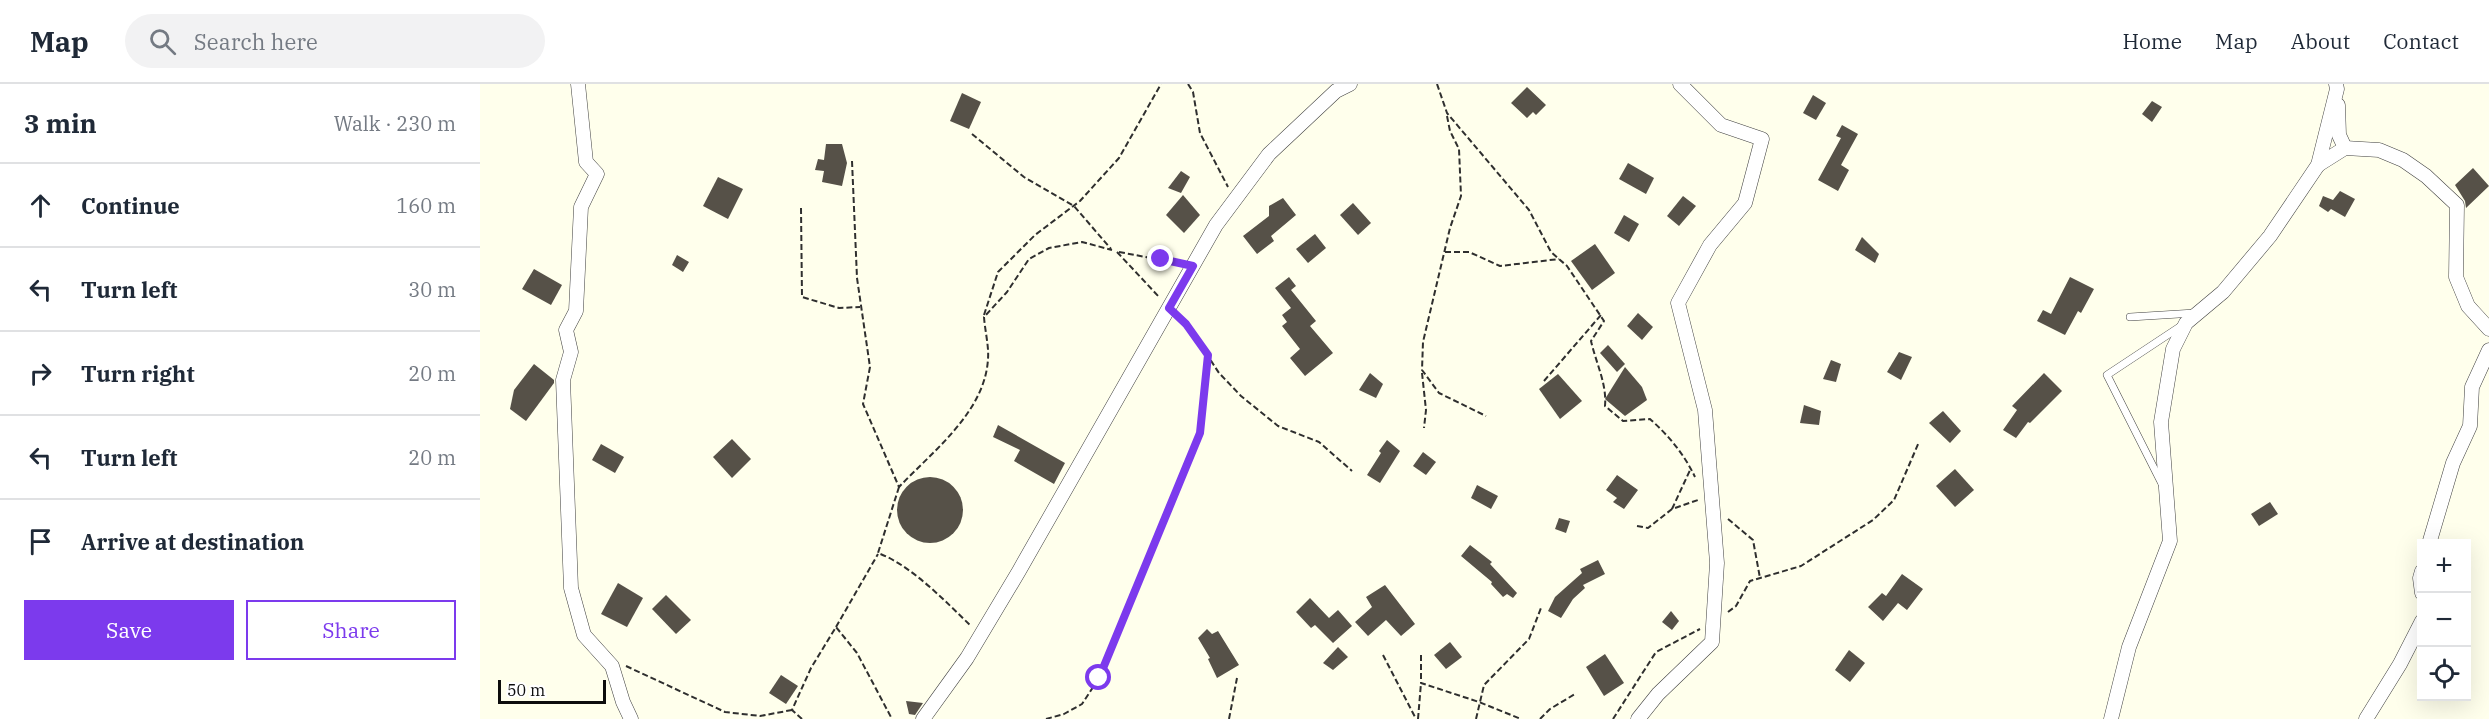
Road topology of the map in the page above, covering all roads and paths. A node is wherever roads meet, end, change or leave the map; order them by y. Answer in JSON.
{"nodes":[{"id":1,"x":578,"y":84,"type":"edge"},
{"id":2,"x":1161,"y":84,"type":"edge"},
{"id":3,"x":1188,"y":84,"type":"edge"},
{"id":4,"x":1350,"y":84,"type":"edge"},
{"id":5,"x":1437,"y":84,"type":"edge"},
{"id":6,"x":1680,"y":84,"type":"edge"},
{"id":7,"x":2338,"y":86,"type":"edge"},
{"id":8,"x":1447,"y":113,"type":"junction"},
{"id":9,"x":972,"y":134,"type":"dead end"},
{"id":10,"x":2345,"y":148,"type":"junction"},
{"id":11,"x":852,"y":161,"type":"dead end"},
{"id":12,"x":2318,"y":165,"type":"junction"},
{"id":13,"x":1235,"y":200,"type":"junction"},
{"id":14,"x":1074,"y":206,"type":"junction"},
{"id":15,"x":801,"y":208,"type":"dead end"},
{"id":16,"x":1112,"y":250,"type":"junction"},
{"id":17,"x":1117,"y":252,"type":"junction"},
{"id":18,"x":1445,"y":252,"type":"junction"},
{"id":19,"x":1559,"y":259,"type":"junction"},
{"id":20,"x":1193,"y":266,"type":"junction"},
{"id":21,"x":860,"y":307,"type":"junction"},
{"id":22,"x":1169,"y":308,"type":"junction"},
{"id":23,"x":2198,"y":313,"type":"junction"},
{"id":24,"x":1601,"y":315,"type":"junction"},
{"id":25,"x":984,"y":317,"type":"junction"},
{"id":26,"x":2130,"y":317,"type":"dead end"},
{"id":27,"x":2186,"y":323,"type":"junction"},
{"id":28,"x":2489,"y":329,"type":"edge"},
{"id":29,"x":2489,"y":350,"type":"edge"},
{"id":30,"x":1208,"y":355,"type":"junction"},
{"id":31,"x":1422,"y":370,"type":"junction"},
{"id":32,"x":1545,"y":381,"type":"dead end"},
{"id":33,"x":1486,"y":416,"type":"dead end"},
{"id":34,"x":1424,"y":428,"type":"dead end"},
{"id":35,"x":1919,"y":442,"type":"dead end"},
{"id":36,"x":1691,"y":468,"type":"junction"},
{"id":37,"x":1352,"y":471,"type":"dead end"},
{"id":38,"x":1695,"y":477,"type":"dead end"},
{"id":39,"x":899,"y":487,"type":"junction"},
{"id":40,"x":2164,"y":490,"type":"junction"},
{"id":41,"x":1700,"y":493,"type":"dead end"},
{"id":42,"x":1712,"y":507,"type":"junction"},
{"id":43,"x":1672,"y":509,"type":"junction"},
{"id":44,"x":1637,"y":526,"type":"dead end"},
{"id":45,"x":2429,"y":539,"type":"edge"},
{"id":46,"x":878,"y":553,"type":"junction"},
{"id":47,"x":1760,"y":578,"type":"junction"},
{"id":48,"x":1541,"y":608,"type":"dead end"},
{"id":49,"x":1713,"y":621,"type":"junction"},
{"id":50,"x":836,"y":627,"type":"junction"},
{"id":51,"x":2417,"y":629,"type":"edge"},
{"id":52,"x":973,"y":647,"type":"junction"},
{"id":53,"x":1383,"y":655,"type":"dead end"},
{"id":54,"x":1421,"y":655,"type":"dead end"},
{"id":55,"x":622,"y":664,"type":"dead end"},
{"id":56,"x":1237,"y":678,"type":"dead end"},
{"id":57,"x":1421,"y":683,"type":"junction"},
{"id":58,"x":1575,"y":694,"type":"dead end"},
{"id":59,"x":1479,"y":702,"type":"junction"},
{"id":60,"x":792,"y":710,"type":"junction"},
{"id":61,"x":631,"y":719,"type":"edge"},
{"id":62,"x":802,"y":719,"type":"edge"},
{"id":63,"x":892,"y":719,"type":"edge"},
{"id":64,"x":923,"y":719,"type":"edge"},
{"id":65,"x":1046,"y":719,"type":"edge"},
{"id":66,"x":1229,"y":719,"type":"edge"},
{"id":67,"x":1417,"y":719,"type":"edge"},
{"id":68,"x":1476,"y":719,"type":"edge"},
{"id":69,"x":1521,"y":719,"type":"edge"},
{"id":70,"x":1540,"y":719,"type":"edge"},
{"id":71,"x":1613,"y":719,"type":"edge"},
{"id":72,"x":1638,"y":719,"type":"edge"},
{"id":73,"x":2111,"y":719,"type":"edge"},
{"id":74,"x":2366,"y":719,"type":"edge"}],
"edges":[{"from":1,"to":61,"type":"street"},
{"from":2,"to":14,"type":"path"},
{"from":3,"to":13,"type":"path"},
{"from":4,"to":13,"type":"street"},
{"from":5,"to":8,"type":"path"},
{"from":6,"to":42,"type":"street"},
{"from":7,"to":10,"type":"street"},
{"from":7,"to":12,"type":"street"},
{"from":8,"to":18,"type":"path"},
{"from":8,"to":19,"type":"path"},
{"from":9,"to":14,"type":"path"},
{"from":10,"to":12,"type":"street"},
{"from":10,"to":28,"type":"street"},
{"from":11,"to":21,"type":"path"},
{"from":12,"to":23,"type":"street"},
{"from":13,"to":20,"type":"street"},
{"from":14,"to":16,"type":"path"},
{"from":14,"to":25,"type":"path"},
{"from":15,"to":21,"type":"path"},
{"from":16,"to":17,"type":"path"},
{"from":16,"to":25,"type":"path"},
{"from":17,"to":20,"type":"path"},
{"from":17,"to":22,"type":"path"},
{"from":18,"to":19,"type":"path"},
{"from":18,"to":31,"type":"path"},
{"from":19,"to":24,"type":"path"},
{"from":20,"to":22,"type":"street"},
{"from":21,"to":39,"type":"path"},
{"from":22,"to":30,"type":"path"},
{"from":22,"to":52,"type":"street"},
{"from":23,"to":26,"type":"lane"},
{"from":23,"to":27,"type":"street"},
{"from":24,"to":32,"type":"path"},
{"from":24,"to":36,"type":"path"},
{"from":25,"to":39,"type":"path"},
{"from":27,"to":40,"type":"street"},
{"from":27,"to":40,"type":"lane"},
{"from":29,"to":45,"type":"street"},
{"from":30,"to":37,"type":"path"},
{"from":30,"to":65,"type":"path"},
{"from":31,"to":33,"type":"path"},
{"from":31,"to":34,"type":"path"},
{"from":35,"to":47,"type":"path"},
{"from":36,"to":38,"type":"path"},
{"from":36,"to":43,"type":"path"},
{"from":39,"to":46,"type":"path"},
{"from":40,"to":73,"type":"street"},
{"from":41,"to":43,"type":"path"},
{"from":42,"to":47,"type":"path"},
{"from":42,"to":49,"type":"street"},
{"from":43,"to":44,"type":"path"},
{"from":46,"to":50,"type":"path"},
{"from":46,"to":52,"type":"path"},
{"from":47,"to":49,"type":"path"},
{"from":48,"to":59,"type":"path"},
{"from":49,"to":71,"type":"path"},
{"from":49,"to":72,"type":"street"},
{"from":50,"to":60,"type":"path"},
{"from":50,"to":63,"type":"path"},
{"from":51,"to":74,"type":"street"},
{"from":52,"to":64,"type":"street"},
{"from":53,"to":67,"type":"path"},
{"from":54,"to":57,"type":"path"},
{"from":55,"to":60,"type":"path"},
{"from":56,"to":66,"type":"path"},
{"from":57,"to":59,"type":"path"},
{"from":57,"to":67,"type":"path"},
{"from":58,"to":70,"type":"path"},
{"from":59,"to":68,"type":"path"},
{"from":59,"to":69,"type":"path"},
{"from":60,"to":62,"type":"path"}]}
